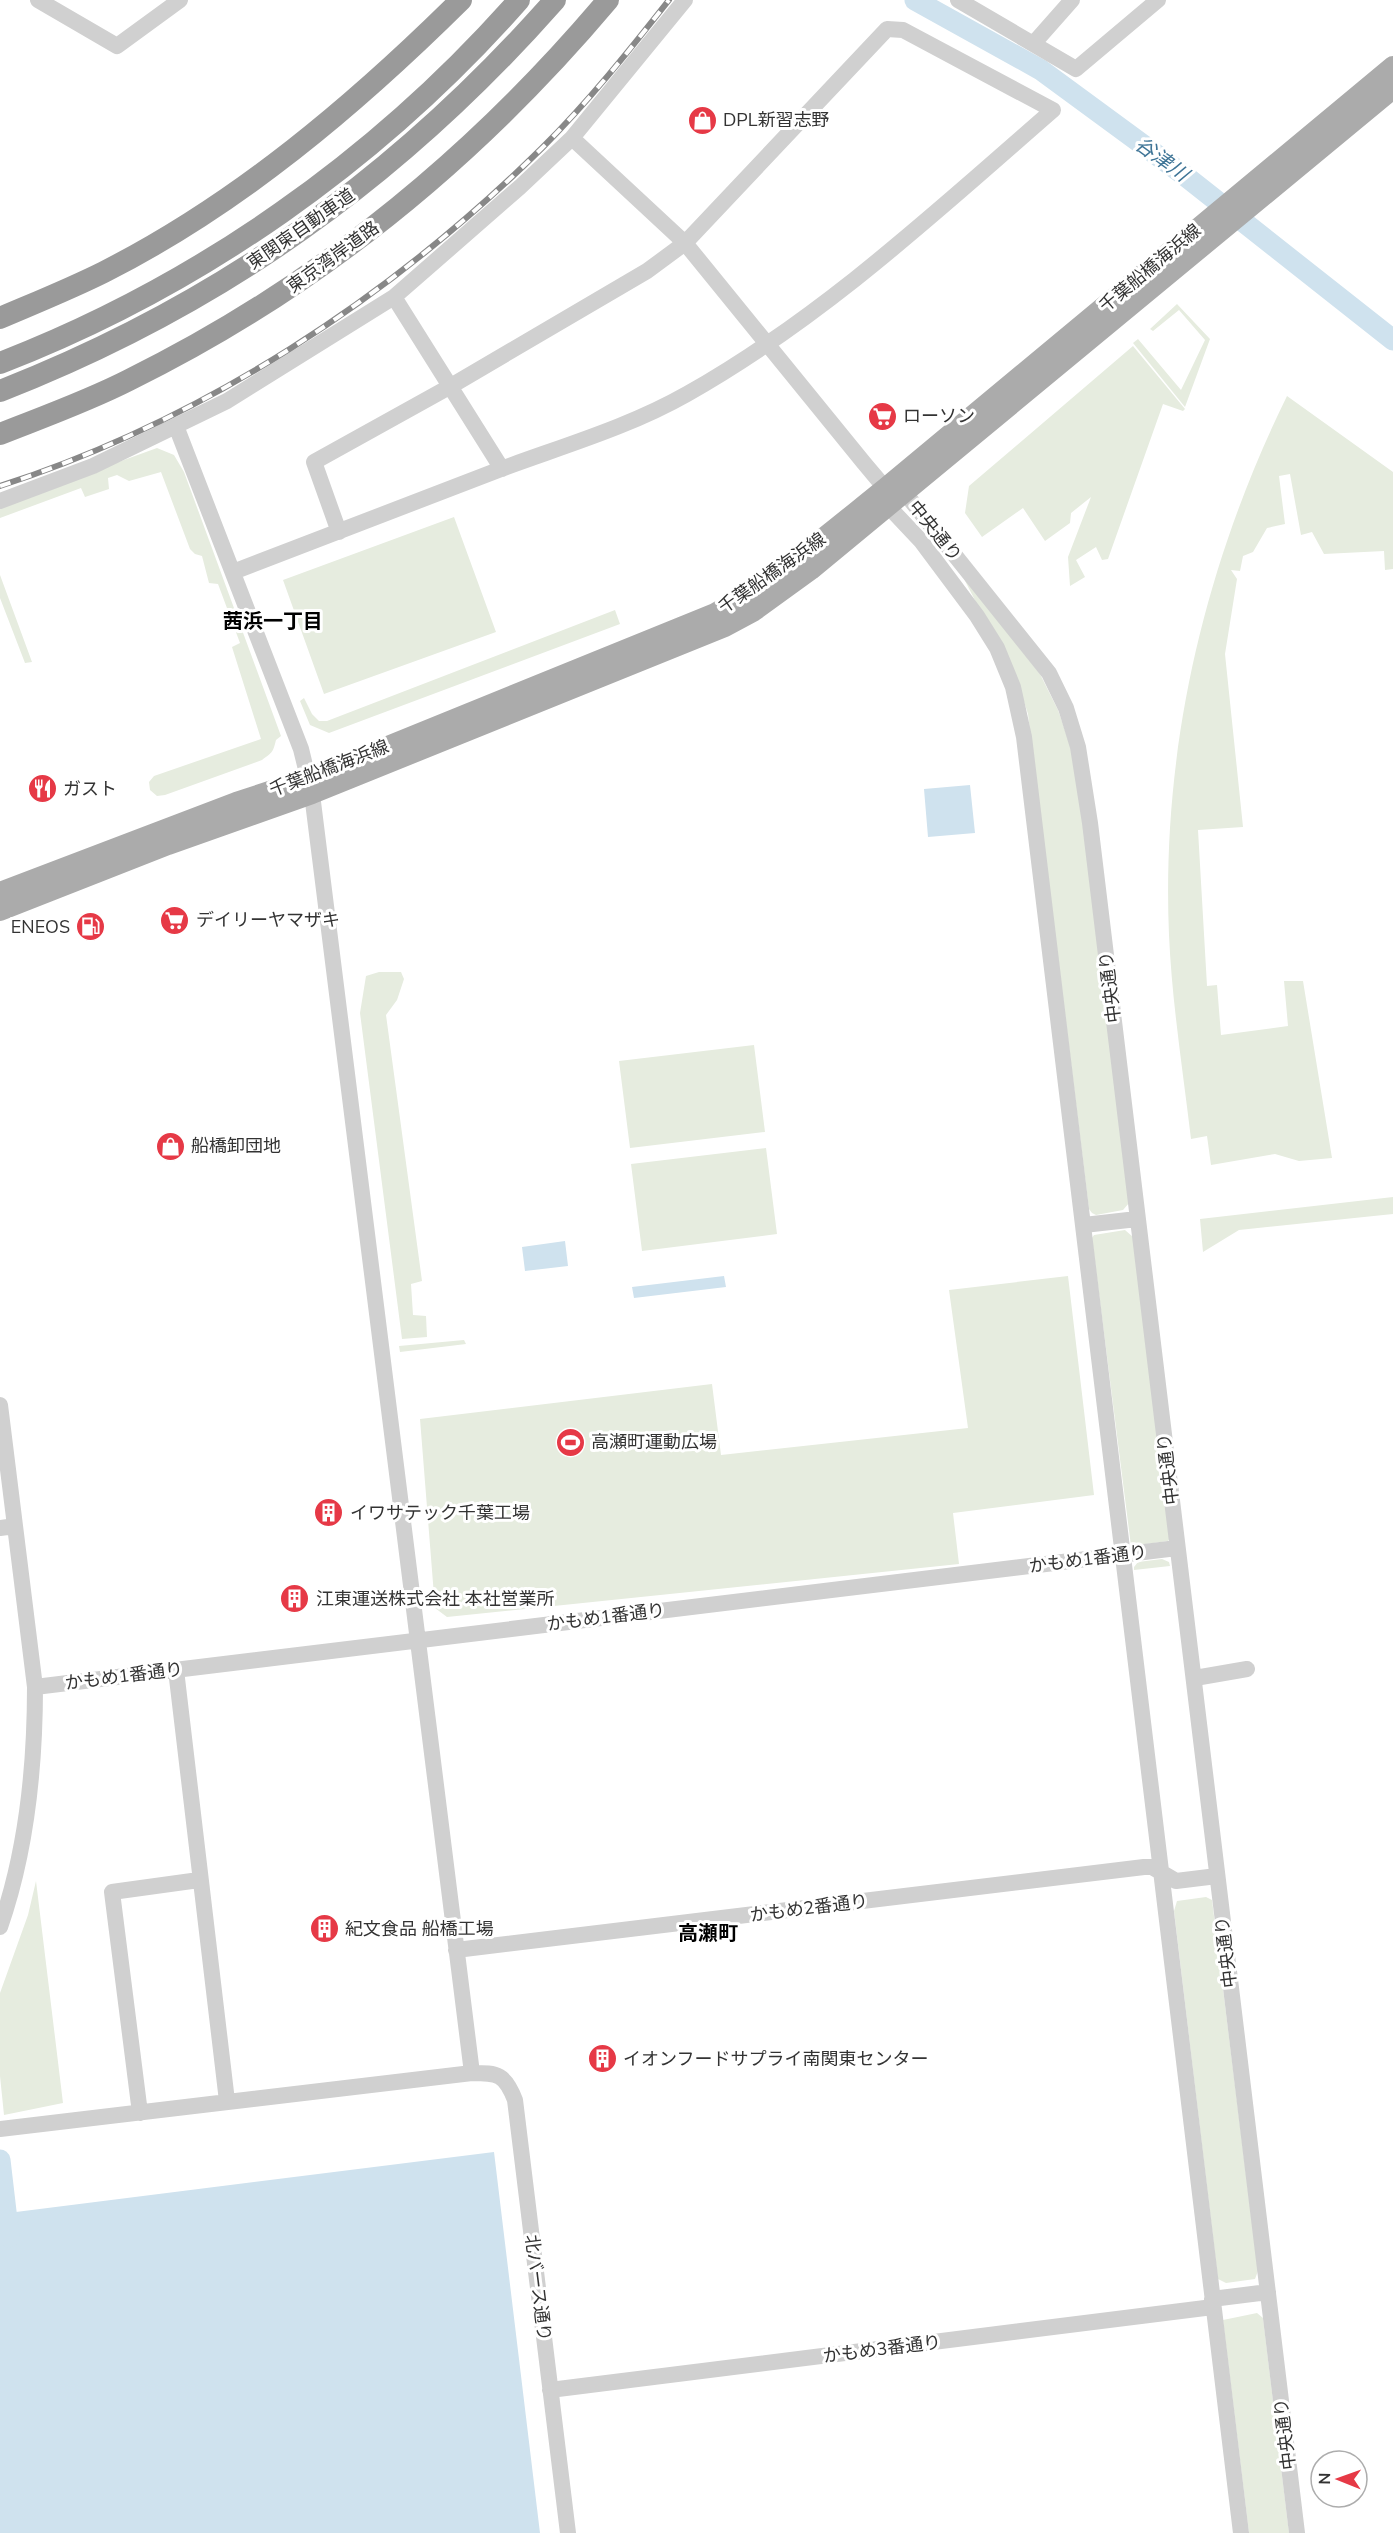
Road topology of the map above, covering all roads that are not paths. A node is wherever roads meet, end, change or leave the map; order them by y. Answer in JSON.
{"nodes":[{"id":1,"x":38,"y":0,"type":"edge"},
{"id":2,"x":461,"y":0,"type":"edge"},
{"id":3,"x":519,"y":0,"type":"edge"},
{"id":4,"x":555,"y":0,"type":"edge"},
{"id":5,"x":608,"y":0,"type":"edge"},
{"id":6,"x":685,"y":0,"type":"edge"},
{"id":7,"x":958,"y":0,"type":"edge"},
{"id":8,"x":1072,"y":0,"type":"edge"},
{"id":9,"x":1158,"y":0,"type":"edge"},
{"id":10,"x":177,"y":1,"type":"edge"},
{"id":11,"x":1034,"y":43,"type":"junction"},
{"id":12,"x":1393,"y":66,"type":"edge"},
{"id":13,"x":1393,"y":89,"type":"edge"},
{"id":14,"x":572,"y":138,"type":"junction"},
{"id":15,"x":1234,"y":210,"type":"junction"},
{"id":16,"x":1216,"y":224,"type":"junction"},
{"id":17,"x":685,"y":243,"type":"junction"},
{"id":18,"x":104,"y":272,"type":"junction"},
{"id":19,"x":394,"y":297,"type":"junction"},
{"id":20,"x":0,"y":318,"type":"edge"},
{"id":21,"x":0,"y":326,"type":"edge"},
{"id":22,"x":768,"y":344,"type":"junction"},
{"id":23,"x":0,"y":363,"type":"edge"},
{"id":24,"x":451,"y":386,"type":"junction"},
{"id":25,"x":0,"y":391,"type":"edge"},
{"id":26,"x":176,"y":426,"type":"junction"},
{"id":27,"x":0,"y":434,"type":"edge"},
{"id":28,"x":502,"y":469,"type":"junction"},
{"id":29,"x":905,"y":493,"type":"junction"},
{"id":30,"x":886,"y":497,"type":"junction"},
{"id":31,"x":0,"y":501,"type":"edge"},
{"id":32,"x":339,"y":532,"type":"junction"},
{"id":33,"x":233,"y":572,"type":"junction"},
{"id":34,"x":310,"y":786,"type":"junction"},
{"id":35,"x":0,"y":892,"type":"edge"},
{"id":36,"x":0,"y":911,"type":"edge"},
{"id":37,"x":1137,"y":1219,"type":"junction"},
{"id":38,"x":1084,"y":1225,"type":"junction"},
{"id":39,"x":0,"y":1405,"type":"edge"},
{"id":40,"x":8,"y":1527,"type":"edge"},
{"id":41,"x":1178,"y":1548,"type":"junction"},
{"id":42,"x":1123,"y":1555,"type":"junction"},
{"id":43,"x":417,"y":1640,"type":"junction"},
{"id":44,"x":1247,"y":1669,"type":"dead end"},
{"id":45,"x":176,"y":1670,"type":"junction"},
{"id":46,"x":1195,"y":1678,"type":"junction"},
{"id":47,"x":34,"y":1687,"type":"junction"},
{"id":48,"x":1160,"y":1871,"type":"junction"},
{"id":49,"x":1217,"y":1876,"type":"junction"},
{"id":50,"x":199,"y":1880,"type":"junction"},
{"id":51,"x":0,"y":1927,"type":"edge"},
{"id":52,"x":456,"y":1950,"type":"junction"},
{"id":53,"x":472,"y":2073,"type":"junction"},
{"id":54,"x":227,"y":2101,"type":"junction"},
{"id":55,"x":140,"y":2113,"type":"junction"},
{"id":56,"x":3,"y":2129,"type":"edge"},
{"id":57,"x":1268,"y":2292,"type":"junction"},
{"id":58,"x":1213,"y":2303,"type":"junction"},
{"id":59,"x":550,"y":2390,"type":"junction"},
{"id":60,"x":568,"y":2533,"type":"edge"},
{"id":61,"x":1241,"y":2533,"type":"edge"},
{"id":62,"x":1297,"y":2533,"type":"edge"}],
"edges":[{"from":1,"to":10,"type":"street"},
{"from":2,"to":18,"type":"highway"},
{"from":3,"to":23,"type":"highway","name":"東関東自動車道"},
{"from":4,"to":25,"type":"highway","name":"東関東自動車道"},
{"from":5,"to":27,"type":"highway","name":"東京湾岸道路"},
{"from":6,"to":14,"type":"street"},
{"from":7,"to":11,"type":"street"},
{"from":8,"to":11,"type":"street"},
{"from":9,"to":11,"type":"street"},
{"from":12,"to":15,"type":"main road","name":"千葉船橋海浜線"},
{"from":13,"to":15,"type":"main road","name":"千葉船橋海浜線"},
{"from":14,"to":17,"type":"street","name":"中央通り"},
{"from":14,"to":19,"type":"street"},
{"from":15,"to":16,"type":"main road","name":"千葉船橋海浜線"},
{"from":16,"to":29,"type":"main road","name":"千葉船橋海浜線"},
{"from":16,"to":30,"type":"main road","name":"千葉船橋海浜線"},
{"from":17,"to":22,"type":"street","name":"中央通り"},
{"from":17,"to":22,"type":"street"},
{"from":17,"to":24,"type":"street"},
{"from":18,"to":20,"type":"highway"},
{"from":18,"to":21,"type":"highway"},
{"from":19,"to":24,"type":"street"},
{"from":19,"to":26,"type":"street"},
{"from":22,"to":28,"type":"street"},
{"from":22,"to":30,"type":"street","name":"中央通り"},
{"from":24,"to":28,"type":"street"},
{"from":24,"to":32,"type":"street"},
{"from":26,"to":31,"type":"street"},
{"from":26,"to":33,"type":"street"},
{"from":28,"to":32,"type":"street"},
{"from":29,"to":30,"type":"main road","name":"千葉船橋海浜線"},
{"from":29,"to":37,"type":"street","name":"中央通り"},
{"from":30,"to":34,"type":"main road","name":"千葉船橋海浜線"},
{"from":30,"to":38,"type":"street","name":"中央通り"},
{"from":32,"to":33,"type":"street"},
{"from":33,"to":34,"type":"street"},
{"from":34,"to":35,"type":"main road","name":"千葉船橋海浜線"},
{"from":34,"to":36,"type":"main road","name":"千葉船橋海浜線"},
{"from":34,"to":43,"type":"street"},
{"from":37,"to":38,"type":"street"},
{"from":37,"to":41,"type":"street","name":"中央通り"},
{"from":38,"to":42,"type":"street","name":"中央通り"},
{"from":39,"to":40,"type":"street"},
{"from":40,"to":47,"type":"street"},
{"from":41,"to":42,"type":"street","name":"かもめ1番通り"},
{"from":41,"to":46,"type":"street","name":"中央通り"},
{"from":42,"to":43,"type":"street","name":"かもめ1番通り"},
{"from":42,"to":48,"type":"street","name":"中央通り"},
{"from":43,"to":45,"type":"street","name":"かもめ1番通り"},
{"from":43,"to":52,"type":"street"},
{"from":44,"to":46,"type":"street"},
{"from":45,"to":47,"type":"street","name":"かもめ1番通り"},
{"from":45,"to":50,"type":"street"},
{"from":46,"to":49,"type":"street","name":"中央通り"},
{"from":47,"to":51,"type":"street"},
{"from":48,"to":49,"type":"street","name":"かもめ2番通り"},
{"from":48,"to":52,"type":"street","name":"かもめ2番通り"},
{"from":48,"to":58,"type":"street","name":"中央通り"},
{"from":49,"to":57,"type":"street","name":"中央通り"},
{"from":50,"to":54,"type":"street"},
{"from":50,"to":55,"type":"street"},
{"from":52,"to":53,"type":"street"},
{"from":53,"to":54,"type":"street"},
{"from":53,"to":59,"type":"street","name":"北バース通り"},
{"from":54,"to":55,"type":"street"},
{"from":55,"to":56,"type":"street"},
{"from":57,"to":58,"type":"street","name":"かもめ3番通り"},
{"from":57,"to":62,"type":"street","name":"中央通り"},
{"from":58,"to":59,"type":"street","name":"かもめ3番通り"},
{"from":58,"to":61,"type":"street","name":"中央通り"},
{"from":59,"to":60,"type":"street","name":"北バース通り"}]}
